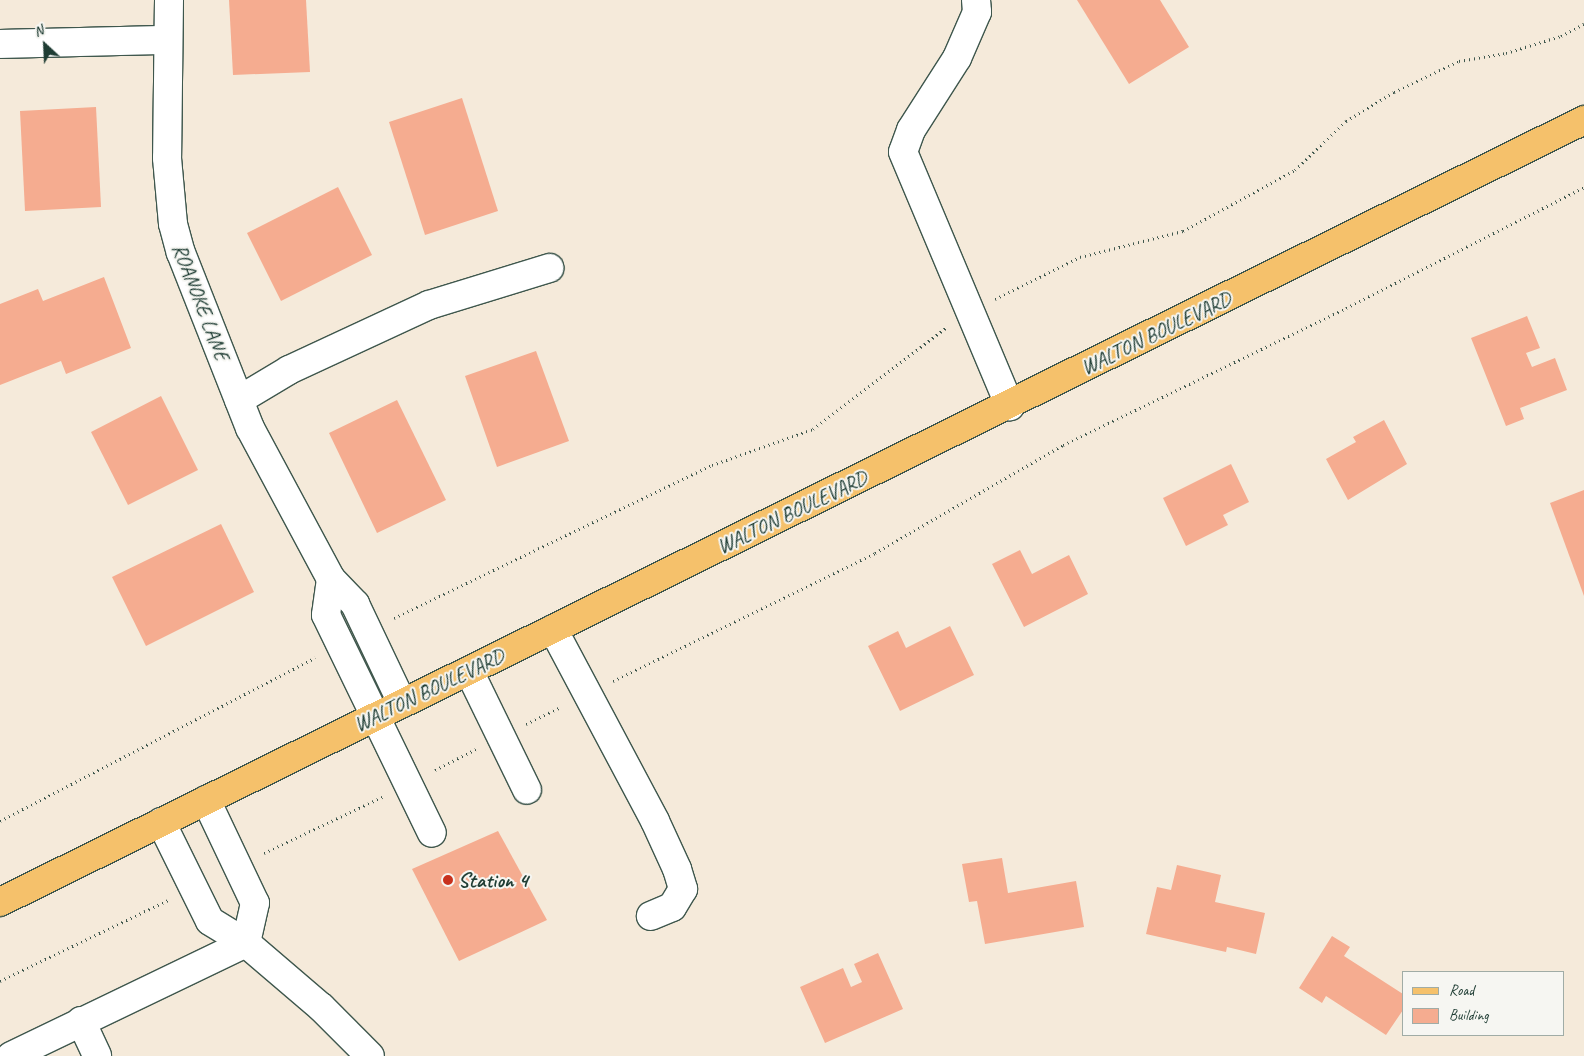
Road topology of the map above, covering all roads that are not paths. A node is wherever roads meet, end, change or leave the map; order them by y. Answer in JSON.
{"nodes":[{"id":1,"x":169,"y":0,"type":"edge"},
{"id":2,"x":976,"y":0,"type":"edge"},
{"id":3,"x":168,"y":40,"type":"junction"},
{"id":4,"x":0,"y":44,"type":"edge"},
{"id":5,"x":1583,"y":122,"type":"edge"},
{"id":6,"x":549,"y":268,"type":"dead end"},
{"id":7,"x":239,"y":400,"type":"junction"},
{"id":8,"x":1010,"y":406,"type":"junction"},
{"id":9,"x":331,"y":580,"type":"junction"},
{"id":10,"x":553,"y":630,"type":"junction"},
{"id":11,"x":469,"y":670,"type":"junction"},
{"id":12,"x":402,"y":703,"type":"junction"},
{"id":13,"x":374,"y":718,"type":"junction"},
{"id":14,"x":527,"y":790,"type":"dead end"},
{"id":15,"x":206,"y":800,"type":"junction"},
{"id":16,"x":161,"y":822,"type":"junction"},
{"id":17,"x":432,"y":833,"type":"dead end"},
{"id":18,"x":0,"y":902,"type":"edge"},
{"id":19,"x":651,"y":916,"type":"dead end"},
{"id":20,"x":246,"y":942,"type":"junction"},
{"id":21,"x":81,"y":1021,"type":"junction"},
{"id":22,"x":11,"y":1056,"type":"edge"},
{"id":23,"x":98,"y":1056,"type":"edge"},
{"id":24,"x":370,"y":1056,"type":"edge"}],
"edges":[{"from":1,"to":3,"type":"street","name":"ROANOKE LANE"},
{"from":2,"to":8,"type":"street"},
{"from":3,"to":4,"type":"street"},
{"from":3,"to":7,"type":"street","name":"ROANOKE LANE"},
{"from":5,"to":8,"type":"main road","name":"WALTON BOULEVARD"},
{"from":6,"to":7,"type":"street"},
{"from":7,"to":9,"type":"street","name":"ROANOKE LANE"},
{"from":8,"to":10,"type":"main road","name":"WALTON BOULEVARD"},
{"from":9,"to":12,"type":"street","name":"ROANOKE LANE"},
{"from":9,"to":13,"type":"street"},
{"from":10,"to":11,"type":"main road","name":"WALTON BOULEVARD"},
{"from":10,"to":19,"type":"street"},
{"from":11,"to":12,"type":"main road","name":"WALTON BOULEVARD"},
{"from":11,"to":14,"type":"street"},
{"from":12,"to":13,"type":"main road","name":"WALTON BOULEVARD"},
{"from":13,"to":15,"type":"main road","name":"WALTON BOULEVARD"},
{"from":13,"to":17,"type":"street"},
{"from":15,"to":16,"type":"main road","name":"WALTON BOULEVARD"},
{"from":15,"to":20,"type":"street"},
{"from":16,"to":18,"type":"main road","name":"WALTON BOULEVARD"},
{"from":16,"to":20,"type":"street"},
{"from":20,"to":21,"type":"street"},
{"from":20,"to":24,"type":"street"},
{"from":21,"to":22,"type":"street"},
{"from":21,"to":23,"type":"street"}]}
